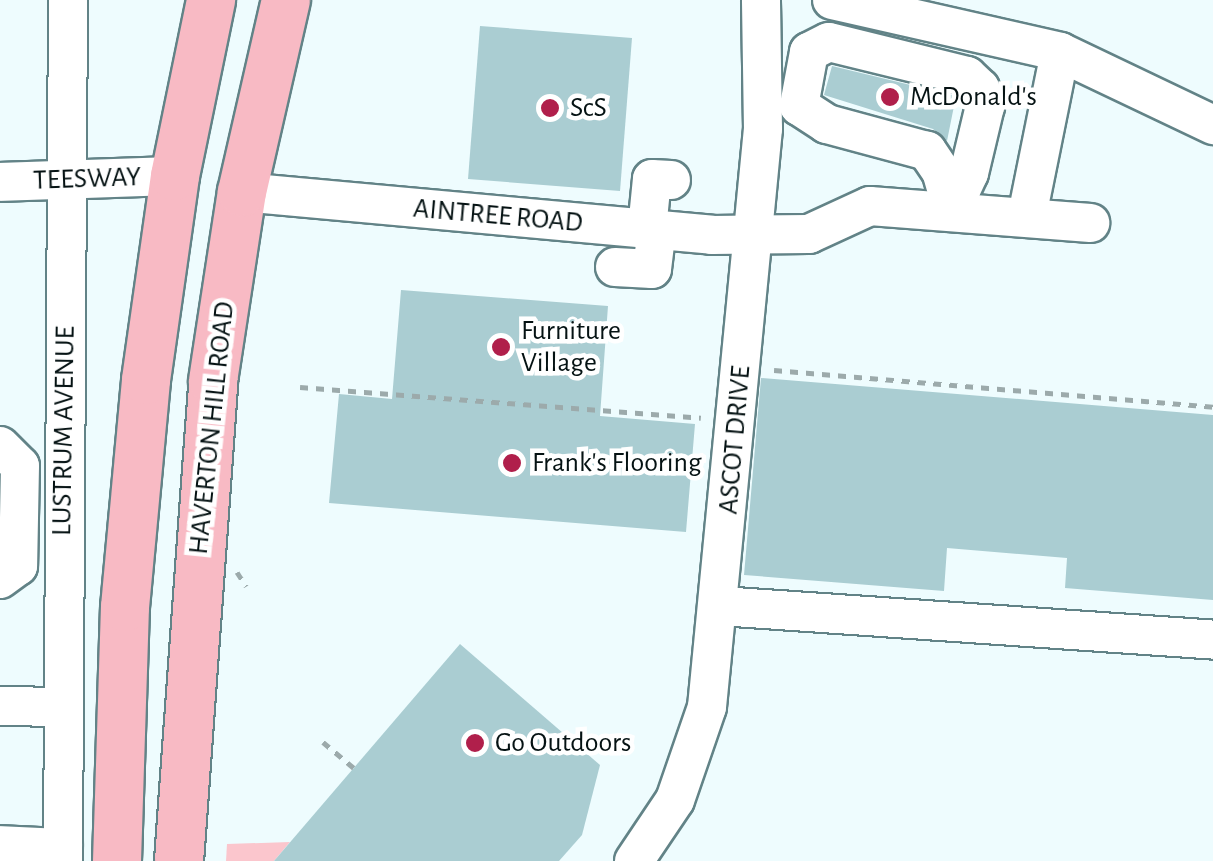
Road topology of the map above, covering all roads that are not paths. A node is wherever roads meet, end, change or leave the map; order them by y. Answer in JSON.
{"nodes":[{"id":1,"x":68,"y":0,"type":"edge"},
{"id":2,"x":211,"y":0,"type":"edge"},
{"id":3,"x":286,"y":0,"type":"edge"},
{"id":4,"x":761,"y":0,"type":"edge"},
{"id":5,"x":832,"y":0,"type":"edge"},
{"id":6,"x":1060,"y":52,"type":"junction"},
{"id":7,"x":1213,"y":126,"type":"edge"},
{"id":8,"x":175,"y":176,"type":"junction"},
{"id":9,"x":672,"y":180,"type":"dead end"},
{"id":10,"x":0,"y":182,"type":"edge"},
{"id":11,"x":68,"y":182,"type":"junction"},
{"id":12,"x":242,"y":192,"type":"junction"},
{"id":13,"x":952,"y":209,"type":"junction"},
{"id":14,"x":1027,"y":216,"type":"junction"},
{"id":15,"x":1090,"y":223,"type":"dead end"},
{"id":16,"x":652,"y":229,"type":"junction"},
{"id":17,"x":754,"y":231,"type":"junction"},
{"id":18,"x":615,"y":267,"type":"dead end"},
{"id":19,"x":0,"y":446,"type":"edge"},
{"id":20,"x":0,"y":579,"type":"edge"},
{"id":21,"x":720,"y":606,"type":"junction"},
{"id":22,"x":1213,"y":640,"type":"edge"},
{"id":23,"x":0,"y":706,"type":"edge"},
{"id":24,"x":62,"y":707,"type":"junction"},
{"id":25,"x":8,"y":850,"type":"edge"},
{"id":26,"x":63,"y":854,"type":"edge"},
{"id":27,"x":117,"y":861,"type":"edge"},
{"id":28,"x":179,"y":861,"type":"edge"},
{"id":29,"x":634,"y":861,"type":"edge"}],
"edges":[{"from":1,"to":11,"type":"street","name":"LUSTRUM AVENUE"},
{"from":2,"to":8,"type":"main road"},
{"from":3,"to":12,"type":"main road","name":"HAVERTON HILL ROAD"},
{"from":4,"to":17,"type":"street","name":"ASCOT DRIVE"},
{"from":5,"to":6,"type":"street"},
{"from":6,"to":7,"type":"street"},
{"from":6,"to":14,"type":"street"},
{"from":8,"to":11,"type":"street","name":"TEESWAY"},
{"from":8,"to":27,"type":"main road"},
{"from":9,"to":16,"type":"street"},
{"from":10,"to":11,"type":"street","name":"TEESWAY"},
{"from":11,"to":24,"type":"street","name":"LUSTRUM AVENUE"},
{"from":12,"to":16,"type":"street","name":"AINTREE ROAD"},
{"from":12,"to":28,"type":"main road","name":"HAVERTON HILL ROAD"},
{"from":13,"to":13,"type":"street"},
{"from":13,"to":14,"type":"street","name":"AINTREE ROAD"},
{"from":13,"to":17,"type":"street","name":"AINTREE ROAD"},
{"from":14,"to":15,"type":"street","name":"AINTREE ROAD"},
{"from":16,"to":17,"type":"street","name":"AINTREE ROAD"},
{"from":16,"to":18,"type":"street"},
{"from":17,"to":21,"type":"street","name":"ASCOT DRIVE"},
{"from":19,"to":20,"type":"street"},
{"from":21,"to":22,"type":"street"},
{"from":21,"to":29,"type":"street","name":"ASCOT DRIVE"},
{"from":23,"to":24,"type":"street"},
{"from":24,"to":26,"type":"street","name":"LUSTRUM AVENUE"},
{"from":25,"to":26,"type":"street"}]}
